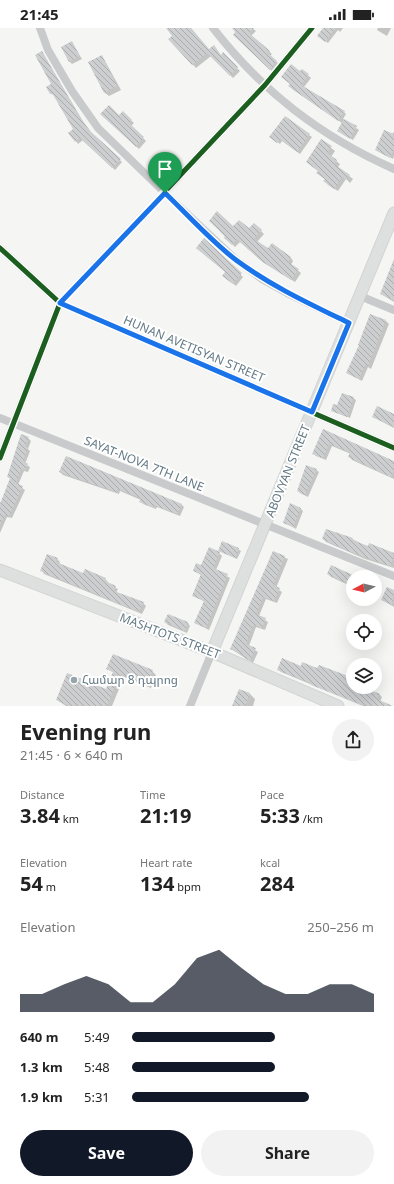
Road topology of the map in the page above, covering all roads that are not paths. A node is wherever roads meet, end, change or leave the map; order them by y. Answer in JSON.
{"nodes":[{"id":1,"x":40,"y":28,"type":"edge"},
{"id":2,"x":213,"y":28,"type":"edge"},
{"id":3,"x":312,"y":28,"type":"edge"},
{"id":4,"x":265,"y":85,"type":"junction"},
{"id":5,"x":394,"y":169,"type":"edge"},
{"id":6,"x":165,"y":193,"type":"junction"},
{"id":7,"x":394,"y":213,"type":"edge"},
{"id":8,"x":0,"y":248,"type":"edge"},
{"id":9,"x":360,"y":296,"type":"junction"},
{"id":10,"x":60,"y":303,"type":"junction"},
{"id":11,"x":394,"y":310,"type":"edge"},
{"id":12,"x":349,"y":323,"type":"junction"},
{"id":13,"x":312,"y":412,"type":"junction"},
{"id":14,"x":0,"y":418,"type":"edge"},
{"id":15,"x":14,"y":425,"type":"junction"},
{"id":16,"x":394,"y":448,"type":"edge"},
{"id":17,"x":0,"y":458,"type":"edge"},
{"id":18,"x":266,"y":525,"type":"junction"},
{"id":19,"x":0,"y":570,"type":"edge"},
{"id":20,"x":394,"y":576,"type":"edge"},
{"id":21,"x":212,"y":652,"type":"junction"},
{"id":22,"x":190,"y":706,"type":"edge"},
{"id":23,"x":338,"y":706,"type":"edge"}],
"edges":[{"from":1,"to":6,"type":"street"},
{"from":2,"to":4,"type":"street"},
{"from":3,"to":4,"type":"street"},
{"from":4,"to":5,"type":"street"},
{"from":4,"to":6,"type":"street"},
{"from":6,"to":10,"type":"street"},
{"from":6,"to":12,"type":"street"},
{"from":7,"to":9,"type":"main road","name":"ABOVYAN STREET"},
{"from":8,"to":10,"type":"street","name":"HUNAN AVETISYAN STREET"},
{"from":9,"to":11,"type":"street"},
{"from":9,"to":12,"type":"main road","name":"ABOVYAN STREET"},
{"from":10,"to":13,"type":"street","name":"HUNAN AVETISYAN STREET"},
{"from":10,"to":15,"type":"street"},
{"from":12,"to":13,"type":"main road","name":"ABOVYAN STREET"},
{"from":13,"to":16,"type":"street","name":"HUNAN AVETISYAN STREET"},
{"from":13,"to":18,"type":"main road","name":"ABOVYAN STREET"},
{"from":14,"to":15,"type":"street","name":"SAYAT-NOVA 7TH LANE"},
{"from":15,"to":17,"type":"street"},
{"from":15,"to":18,"type":"street","name":"SAYAT-NOVA 7TH LANE"},
{"from":18,"to":20,"type":"street","name":"SAYAT-NOVA 7TH LANE"},
{"from":18,"to":21,"type":"main road","name":"ABOVYAN STREET"},
{"from":19,"to":21,"type":"main road","name":"MASHTOTS STREET"},
{"from":21,"to":22,"type":"street","name":"ABOVYAN STREET"},
{"from":21,"to":23,"type":"main road","name":"MASHTOTS STREET"}]}
